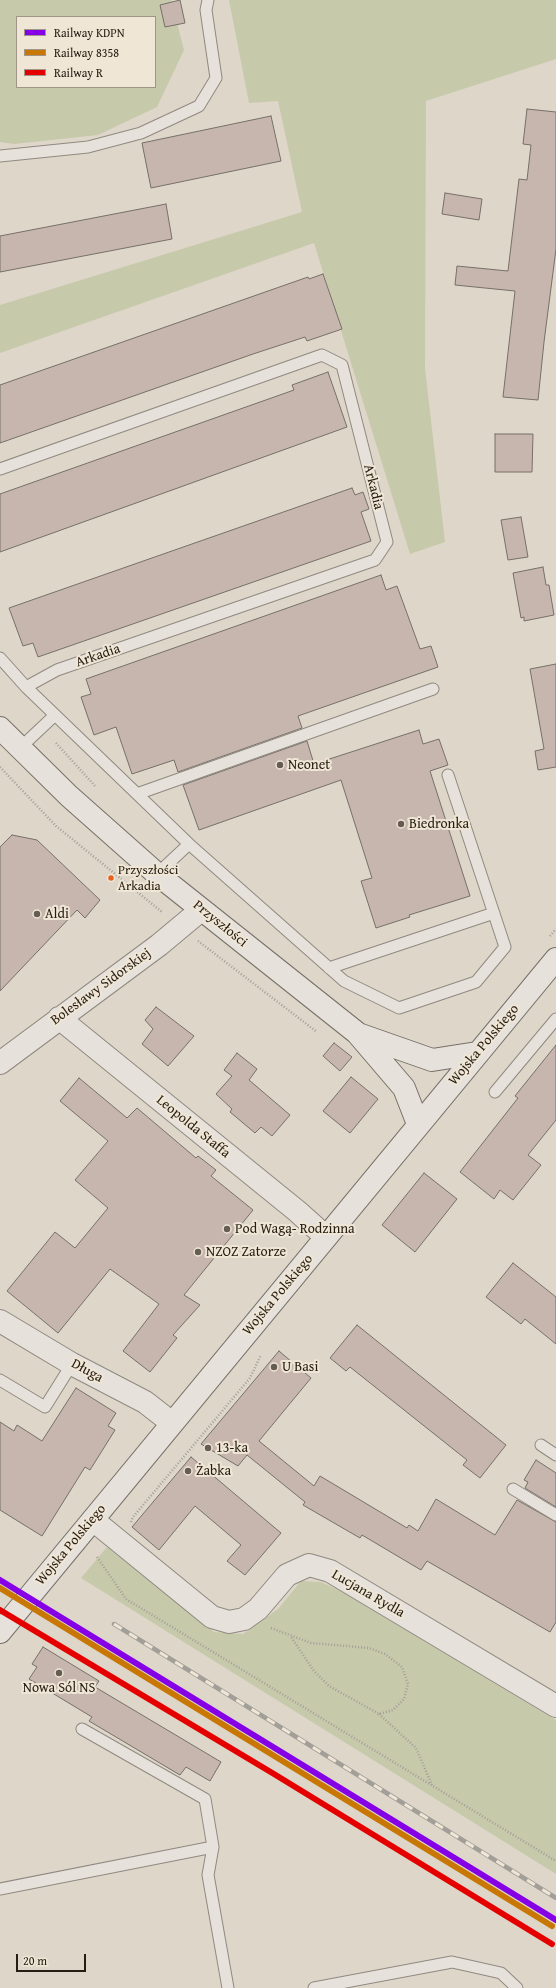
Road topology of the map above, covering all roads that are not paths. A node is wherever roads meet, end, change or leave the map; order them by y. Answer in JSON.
{"nodes":[{"id":1,"x":208,"y":0,"type":"edge"},
{"id":2,"x":0,"y":156,"type":"edge"},
{"id":3,"x":0,"y":469,"type":"edge"},
{"id":4,"x":0,"y":658,"type":"edge"},
{"id":5,"x":26,"y":687,"type":"junction"},
{"id":6,"x":433,"y":689,"type":"dead end"},
{"id":7,"x":55,"y":715,"type":"junction"},
{"id":8,"x":0,"y":728,"type":"edge"},
{"id":9,"x":20,"y":748,"type":"junction"},
{"id":10,"x":448,"y":775,"type":"dead end"},
{"id":11,"x":137,"y":794,"type":"junction"},
{"id":12,"x":189,"y":844,"type":"junction"},
{"id":13,"x":156,"y":874,"type":"junction"},
{"id":14,"x":201,"y":910,"type":"junction"},
{"id":15,"x":494,"y":913,"type":"junction"},
{"id":16,"x":556,"y":958,"type":"edge"},
{"id":17,"x":329,"y":968,"type":"junction"},
{"id":18,"x":59,"y":1018,"type":"junction"},
{"id":19,"x":556,"y":1019,"type":"edge"},
{"id":20,"x":357,"y":1033,"type":"junction"},
{"id":21,"x":477,"y":1053,"type":"junction"},
{"id":22,"x":0,"y":1063,"type":"edge"},
{"id":23,"x":495,"y":1092,"type":"dead end"},
{"id":24,"x":418,"y":1124,"type":"junction"},
{"id":25,"x":326,"y":1237,"type":"junction"},
{"id":26,"x":0,"y":1321,"type":"edge"},
{"id":27,"x":72,"y":1364,"type":"junction"},
{"id":28,"x":1,"y":1383,"type":"edge"},
{"id":29,"x":172,"y":1423,"type":"junction"},
{"id":30,"x":541,"y":1445,"type":"dead end"},
{"id":31,"x":556,"y":1456,"type":"edge"},
{"id":32,"x":513,"y":1489,"type":"dead end"},
{"id":33,"x":556,"y":1515,"type":"edge"},
{"id":34,"x":93,"y":1520,"type":"junction"},
{"id":35,"x":0,"y":1632,"type":"edge"},
{"id":36,"x":556,"y":1706,"type":"edge"},
{"id":37,"x":82,"y":1729,"type":"dead end"},
{"id":38,"x":213,"y":1847,"type":"junction"},
{"id":39,"x":0,"y":1889,"type":"edge"},
{"id":40,"x":228,"y":1988,"type":"edge"},
{"id":41,"x":314,"y":1988,"type":"edge"},
{"id":42,"x":517,"y":1988,"type":"edge"}],
"edges":[{"from":1,"to":2,"type":"lane"},
{"from":3,"to":5,"type":"lane","name":"Arkadia"},
{"from":4,"to":5,"type":"lane"},
{"from":5,"to":7,"type":"lane"},
{"from":6,"to":11,"type":"lane"},
{"from":7,"to":9,"type":"lane"},
{"from":7,"to":11,"type":"lane"},
{"from":8,"to":9,"type":"street","name":"Przyszłości"},
{"from":9,"to":13,"type":"street","name":"Przyszłości"},
{"from":10,"to":15,"type":"lane"},
{"from":11,"to":12,"type":"lane"},
{"from":12,"to":13,"type":"lane"},
{"from":12,"to":17,"type":"lane"},
{"from":13,"to":14,"type":"street","name":"Przyszłości"},
{"from":14,"to":18,"type":"street","name":"Bolesławy Sidorskiej"},
{"from":14,"to":20,"type":"street","name":"Przyszłości"},
{"from":15,"to":17,"type":"lane"},
{"from":15,"to":17,"type":"lane"},
{"from":16,"to":21,"type":"street","name":"Wojska Polskiego"},
{"from":18,"to":22,"type":"street","name":"Bolesławy Sidorskiej"},
{"from":18,"to":25,"type":"street","name":"Leopolda Staffa"},
{"from":19,"to":23,"type":"lane"},
{"from":20,"to":21,"type":"street","name":"Przyszłości"},
{"from":20,"to":24,"type":"street","name":"Przyszłości"},
{"from":21,"to":24,"type":"street","name":"Wojska Polskiego"},
{"from":24,"to":25,"type":"street","name":"Wojska Polskiego"},
{"from":25,"to":29,"type":"street","name":"Wojska Polskiego"},
{"from":26,"to":27,"type":"street","name":"Długa"},
{"from":27,"to":28,"type":"lane"},
{"from":27,"to":29,"type":"street","name":"Długa"},
{"from":29,"to":34,"type":"street","name":"Wojska Polskiego"},
{"from":30,"to":31,"type":"lane"},
{"from":32,"to":33,"type":"lane"},
{"from":34,"to":35,"type":"street","name":"Wojska Polskiego"},
{"from":34,"to":36,"type":"street","name":"Lucjana Rydla"},
{"from":37,"to":38,"type":"lane"},
{"from":38,"to":39,"type":"lane"},
{"from":38,"to":40,"type":"lane"},
{"from":41,"to":42,"type":"lane"}]}
